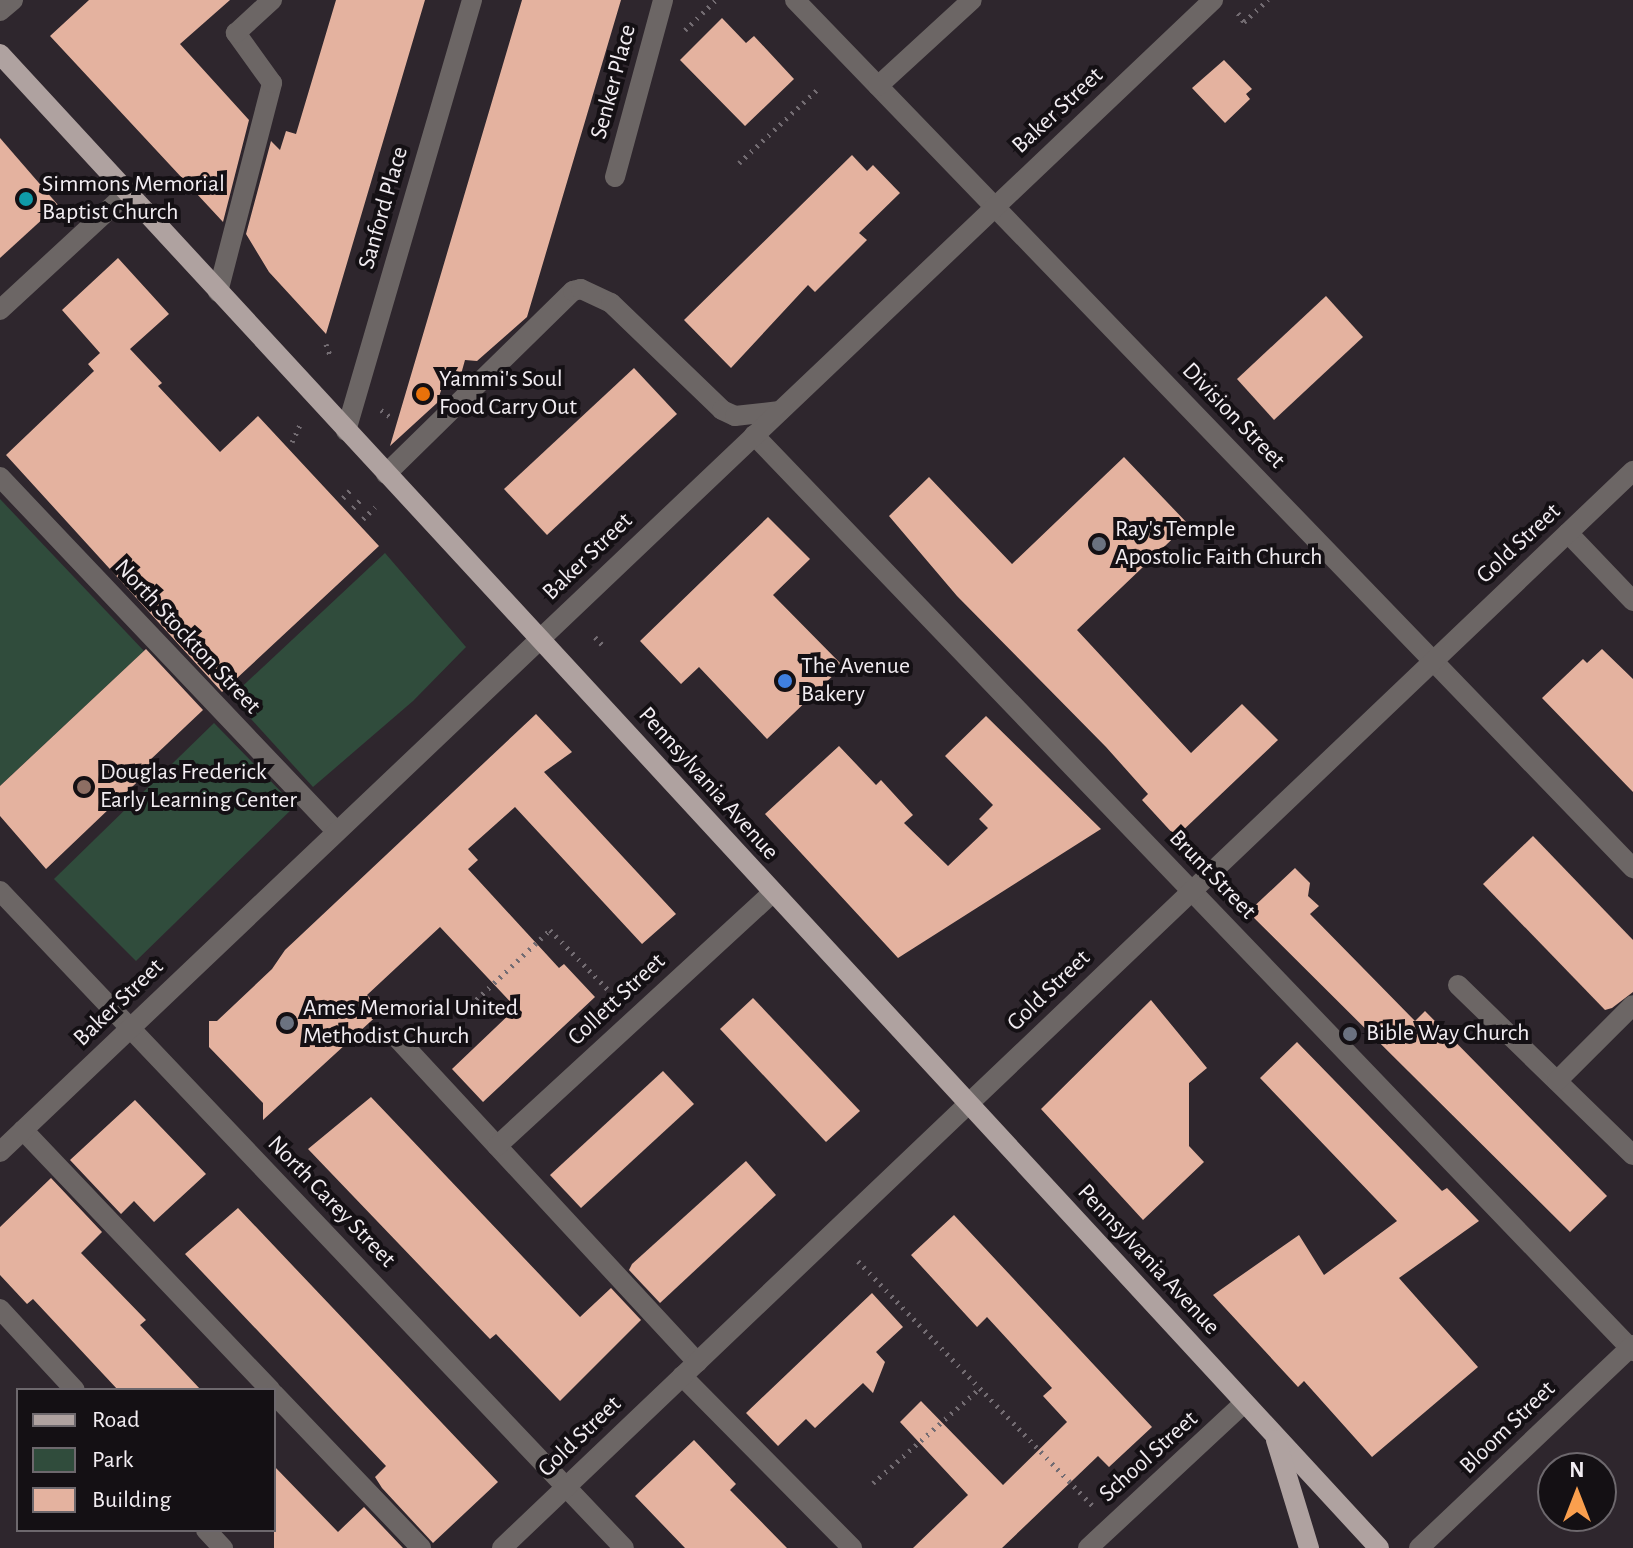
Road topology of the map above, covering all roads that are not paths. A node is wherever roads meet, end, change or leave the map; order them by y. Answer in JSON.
{"nodes":[{"id":1,"x":13,"y":0,"type":"edge"},
{"id":2,"x":272,"y":0,"type":"edge"},
{"id":3,"x":472,"y":0,"type":"edge"},
{"id":4,"x":663,"y":0,"type":"edge"},
{"id":5,"x":795,"y":0,"type":"edge"},
{"id":6,"x":972,"y":0,"type":"edge"},
{"id":7,"x":1213,"y":0,"type":"edge"},
{"id":8,"x":0,"y":11,"type":"edge"},
{"id":9,"x":0,"y":54,"type":"edge"},
{"id":10,"x":878,"y":86,"type":"junction"},
{"id":11,"x":615,"y":177,"type":"dead end"},
{"id":12,"x":127,"y":193,"type":"junction"},
{"id":13,"x":995,"y":207,"type":"junction"},
{"id":14,"x":218,"y":292,"type":"junction"},
{"id":15,"x":0,"y":310,"type":"edge"},
{"id":16,"x":780,"y":411,"type":"junction"},
{"id":17,"x":346,"y":431,"type":"junction"},
{"id":18,"x":754,"y":435,"type":"junction"},
{"id":19,"x":1633,"y":471,"type":"edge"},
{"id":20,"x":386,"y":474,"type":"junction"},
{"id":21,"x":0,"y":477,"type":"edge"},
{"id":22,"x":1568,"y":533,"type":"junction"},
{"id":23,"x":1633,"y":601,"type":"edge"},
{"id":24,"x":540,"y":639,"type":"junction"},
{"id":25,"x":1433,"y":661,"type":"junction"},
{"id":26,"x":337,"y":832,"type":"junction"},
{"id":27,"x":1633,"y":868,"type":"edge"},
{"id":28,"x":0,"y":891,"type":"edge"},
{"id":29,"x":1192,"y":891,"type":"junction"},
{"id":30,"x":772,"y":893,"type":"junction"},
{"id":31,"x":1458,"y":985,"type":"dead end"},
{"id":32,"x":1633,"y":1005,"type":"edge"},
{"id":33,"x":130,"y":1029,"type":"junction"},
{"id":34,"x":397,"y":1038,"type":"dead end"},
{"id":35,"x":1557,"y":1081,"type":"junction"},
{"id":36,"x":968,"y":1104,"type":"junction"},
{"id":37,"x":23,"y":1130,"type":"junction"},
{"id":38,"x":497,"y":1146,"type":"junction"},
{"id":39,"x":0,"y":1152,"type":"edge"},
{"id":40,"x":1633,"y":1155,"type":"edge"},
{"id":41,"x":0,"y":1309,"type":"edge"},
{"id":42,"x":1632,"y":1348,"type":"edge"},
{"id":43,"x":690,"y":1369,"type":"junction"},
{"id":44,"x":73,"y":1388,"type":"edge"},
{"id":45,"x":268,"y":1388,"type":"edge"},
{"id":46,"x":276,"y":1396,"type":"edge"},
{"id":47,"x":1244,"y":1403,"type":"junction"},
{"id":48,"x":1273,"y":1432,"type":"junction"},
{"id":49,"x":566,"y":1487,"type":"junction"},
{"id":50,"x":208,"y":1532,"type":"edge"},
{"id":51,"x":223,"y":1548,"type":"edge"},
{"id":52,"x":421,"y":1548,"type":"edge"},
{"id":53,"x":502,"y":1548,"type":"edge"},
{"id":54,"x":624,"y":1548,"type":"edge"},
{"id":55,"x":852,"y":1548,"type":"edge"},
{"id":56,"x":1088,"y":1548,"type":"edge"},
{"id":57,"x":1309,"y":1548,"type":"edge"},
{"id":58,"x":1379,"y":1548,"type":"edge"},
{"id":59,"x":1419,"y":1548,"type":"edge"}],
"edges":[{"from":1,"to":8,"type":"street"},
{"from":2,"to":14,"type":"street"},
{"from":3,"to":17,"type":"street","name":"Sanford Place"},
{"from":4,"to":11,"type":"street","name":"Senker Place"},
{"from":5,"to":10,"type":"street","name":"Division Street"},
{"from":6,"to":10,"type":"street"},
{"from":7,"to":13,"type":"street","name":"Baker Street"},
{"from":9,"to":12,"type":"main road","name":"Pennsylvania Avenue"},
{"from":10,"to":13,"type":"street","name":"Division Street"},
{"from":12,"to":14,"type":"main road","name":"Pennsylvania Avenue"},
{"from":12,"to":15,"type":"street"},
{"from":13,"to":16,"type":"street","name":"Baker Street"},
{"from":13,"to":25,"type":"street","name":"Division Street"},
{"from":14,"to":17,"type":"main road","name":"Pennsylvania Avenue"},
{"from":16,"to":18,"type":"street","name":"Baker Street"},
{"from":16,"to":20,"type":"street"},
{"from":17,"to":20,"type":"main road","name":"Pennsylvania Avenue"},
{"from":18,"to":24,"type":"street","name":"Baker Street"},
{"from":18,"to":29,"type":"street","name":"Brunt Street"},
{"from":19,"to":22,"type":"street","name":"Gold Street"},
{"from":20,"to":24,"type":"main road","name":"Pennsylvania Avenue"},
{"from":21,"to":26,"type":"street","name":"North Stockton Street"},
{"from":22,"to":23,"type":"street"},
{"from":22,"to":25,"type":"street","name":"Gold Street"},
{"from":24,"to":26,"type":"street","name":"Baker Street"},
{"from":24,"to":30,"type":"main road","name":"Pennsylvania Avenue"},
{"from":25,"to":27,"type":"street","name":"Division Street"},
{"from":25,"to":29,"type":"street","name":"Gold Street"},
{"from":26,"to":33,"type":"street","name":"Baker Street"},
{"from":28,"to":33,"type":"street","name":"North Carey Street"},
{"from":29,"to":36,"type":"street","name":"Gold Street"},
{"from":29,"to":42,"type":"street","name":"Brunt Street"},
{"from":30,"to":36,"type":"main road","name":"Pennsylvania Avenue"},
{"from":30,"to":38,"type":"street","name":"Collett Street"},
{"from":31,"to":35,"type":"street"},
{"from":32,"to":35,"type":"street"},
{"from":33,"to":37,"type":"street","name":"Baker Street"},
{"from":33,"to":49,"type":"street","name":"North Carey Street"},
{"from":34,"to":38,"type":"street"},
{"from":35,"to":40,"type":"street"},
{"from":36,"to":43,"type":"street","name":"Gold Street"},
{"from":36,"to":47,"type":"main road","name":"Pennsylvania Avenue"},
{"from":37,"to":39,"type":"street","name":"Baker Street"},
{"from":37,"to":45,"type":"street"},
{"from":38,"to":43,"type":"street"},
{"from":41,"to":44,"type":"street"},
{"from":42,"to":59,"type":"street","name":"Bloom Street"},
{"from":43,"to":49,"type":"street","name":"Gold Street"},
{"from":43,"to":55,"type":"street"},
{"from":46,"to":52,"type":"street"},
{"from":47,"to":48,"type":"main road","name":"Pennsylvania Avenue"},
{"from":47,"to":56,"type":"street","name":"School Street"},
{"from":48,"to":57,"type":"main road"},
{"from":48,"to":58,"type":"main road","name":"Pennsylvania Avenue"},
{"from":49,"to":53,"type":"street","name":"Gold Street"},
{"from":49,"to":54,"type":"street","name":"North Carey Street"},
{"from":50,"to":51,"type":"street"}]}
